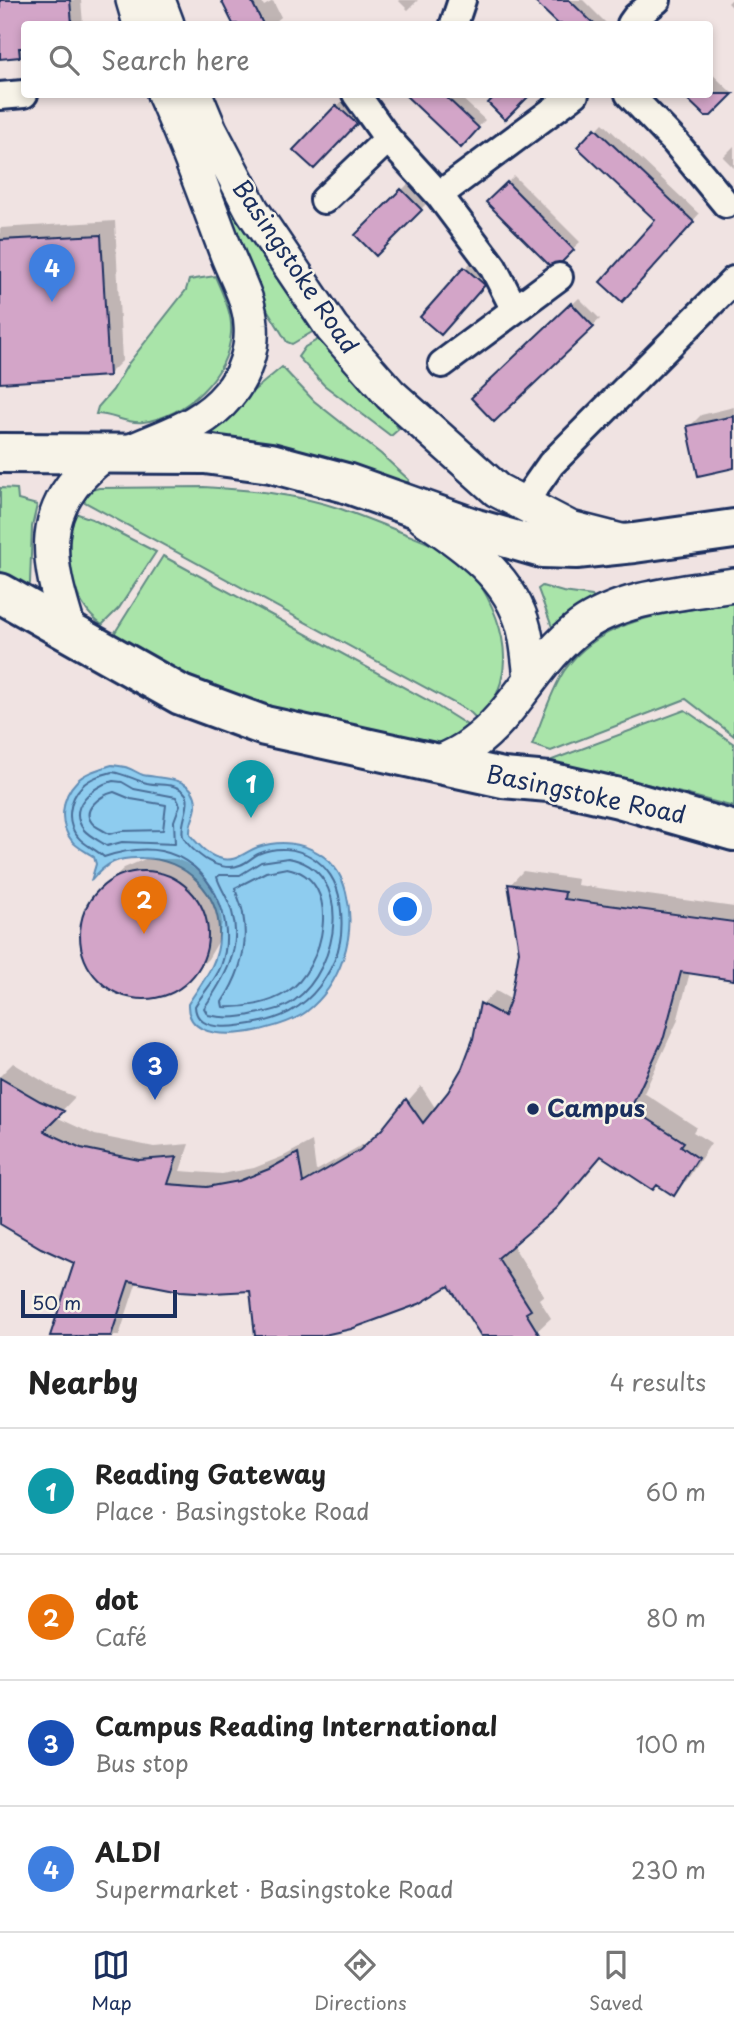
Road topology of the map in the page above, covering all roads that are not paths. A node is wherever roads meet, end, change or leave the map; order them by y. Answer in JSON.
{"nodes":[{"id":1,"x":133,"y":0,"type":"edge"},
{"id":2,"x":158,"y":0,"type":"edge"},
{"id":3,"x":462,"y":0,"type":"edge"},
{"id":4,"x":657,"y":0,"type":"edge"},
{"id":5,"x":629,"y":14,"type":"edge"},
{"id":6,"x":138,"y":21,"type":"edge"},
{"id":7,"x":166,"y":21,"type":"edge"},
{"id":8,"x":455,"y":21,"type":"edge"},
{"id":9,"x":21,"y":94,"type":"edge"},
{"id":10,"x":0,"y":96,"type":"edge"},
{"id":11,"x":166,"y":98,"type":"edge"},
{"id":12,"x":197,"y":98,"type":"edge"},
{"id":13,"x":359,"y":98,"type":"edge"},
{"id":14,"x":570,"y":98,"type":"edge"},
{"id":15,"x":633,"y":98,"type":"edge"},
{"id":16,"x":388,"y":139,"type":"junction"},
{"id":17,"x":439,"y":195,"type":"junction"},
{"id":18,"x":324,"y":200,"type":"dead end"},
{"id":19,"x":726,"y":204,"type":"dead end"},
{"id":20,"x":559,"y":277,"type":"dead end"},
{"id":21,"x":734,"y":280,"type":"edge"},
{"id":22,"x":514,"y":308,"type":"junction"},
{"id":23,"x":442,"y":364,"type":"dead end"},
{"id":24,"x":0,"y":453,"type":"edge"},
{"id":25,"x":113,"y":454,"type":"junction"},
{"id":26,"x":404,"y":504,"type":"junction"},
{"id":27,"x":523,"y":504,"type":"junction"},
{"id":28,"x":734,"y":530,"type":"edge"},
{"id":29,"x":634,"y":544,"type":"junction"},
{"id":30,"x":734,"y":586,"type":"edge"},
{"id":31,"x":0,"y":593,"type":"edge"},
{"id":32,"x":70,"y":633,"type":"junction"},
{"id":33,"x":531,"y":678,"type":"junction"},
{"id":34,"x":438,"y":763,"type":"junction"},
{"id":35,"x":734,"y":831,"type":"edge"}],
"edges":[{"from":1,"to":6,"type":"main road"},
{"from":2,"to":7,"type":"main road"},
{"from":3,"to":8,"type":"street"},
{"from":4,"to":5,"type":"street"},
{"from":9,"to":10,"type":"street"},
{"from":11,"to":25,"type":"main road","name":"Basingstoke Road"},
{"from":12,"to":27,"type":"main road","name":"Basingstoke Road"},
{"from":13,"to":16,"type":"street"},
{"from":14,"to":17,"type":"street"},
{"from":15,"to":19,"type":"street"},
{"from":16,"to":17,"type":"street"},
{"from":16,"to":18,"type":"street"},
{"from":17,"to":22,"type":"street"},
{"from":20,"to":22,"type":"street"},
{"from":21,"to":27,"type":"street"},
{"from":22,"to":23,"type":"street"},
{"from":24,"to":25,"type":"highway"},
{"from":25,"to":26,"type":"highway","name":"Basingstoke Road"},
{"from":25,"to":32,"type":"main road","name":"Basingstoke Road"},
{"from":26,"to":29,"type":"highway","name":"Basingstoke Road"},
{"from":26,"to":33,"type":"main road"},
{"from":27,"to":29,"type":"main road","name":"Basingstoke Road"},
{"from":28,"to":29,"type":"highway","name":"Basingstoke Road"},
{"from":30,"to":33,"type":"main road","name":"Basingstoke Road"},
{"from":31,"to":32,"type":"highway"},
{"from":32,"to":34,"type":"highway","name":"Basingstoke Road"},
{"from":33,"to":34,"type":"main road","name":"Basingstoke Road"},
{"from":34,"to":35,"type":"highway","name":"Basingstoke Road"}]}
